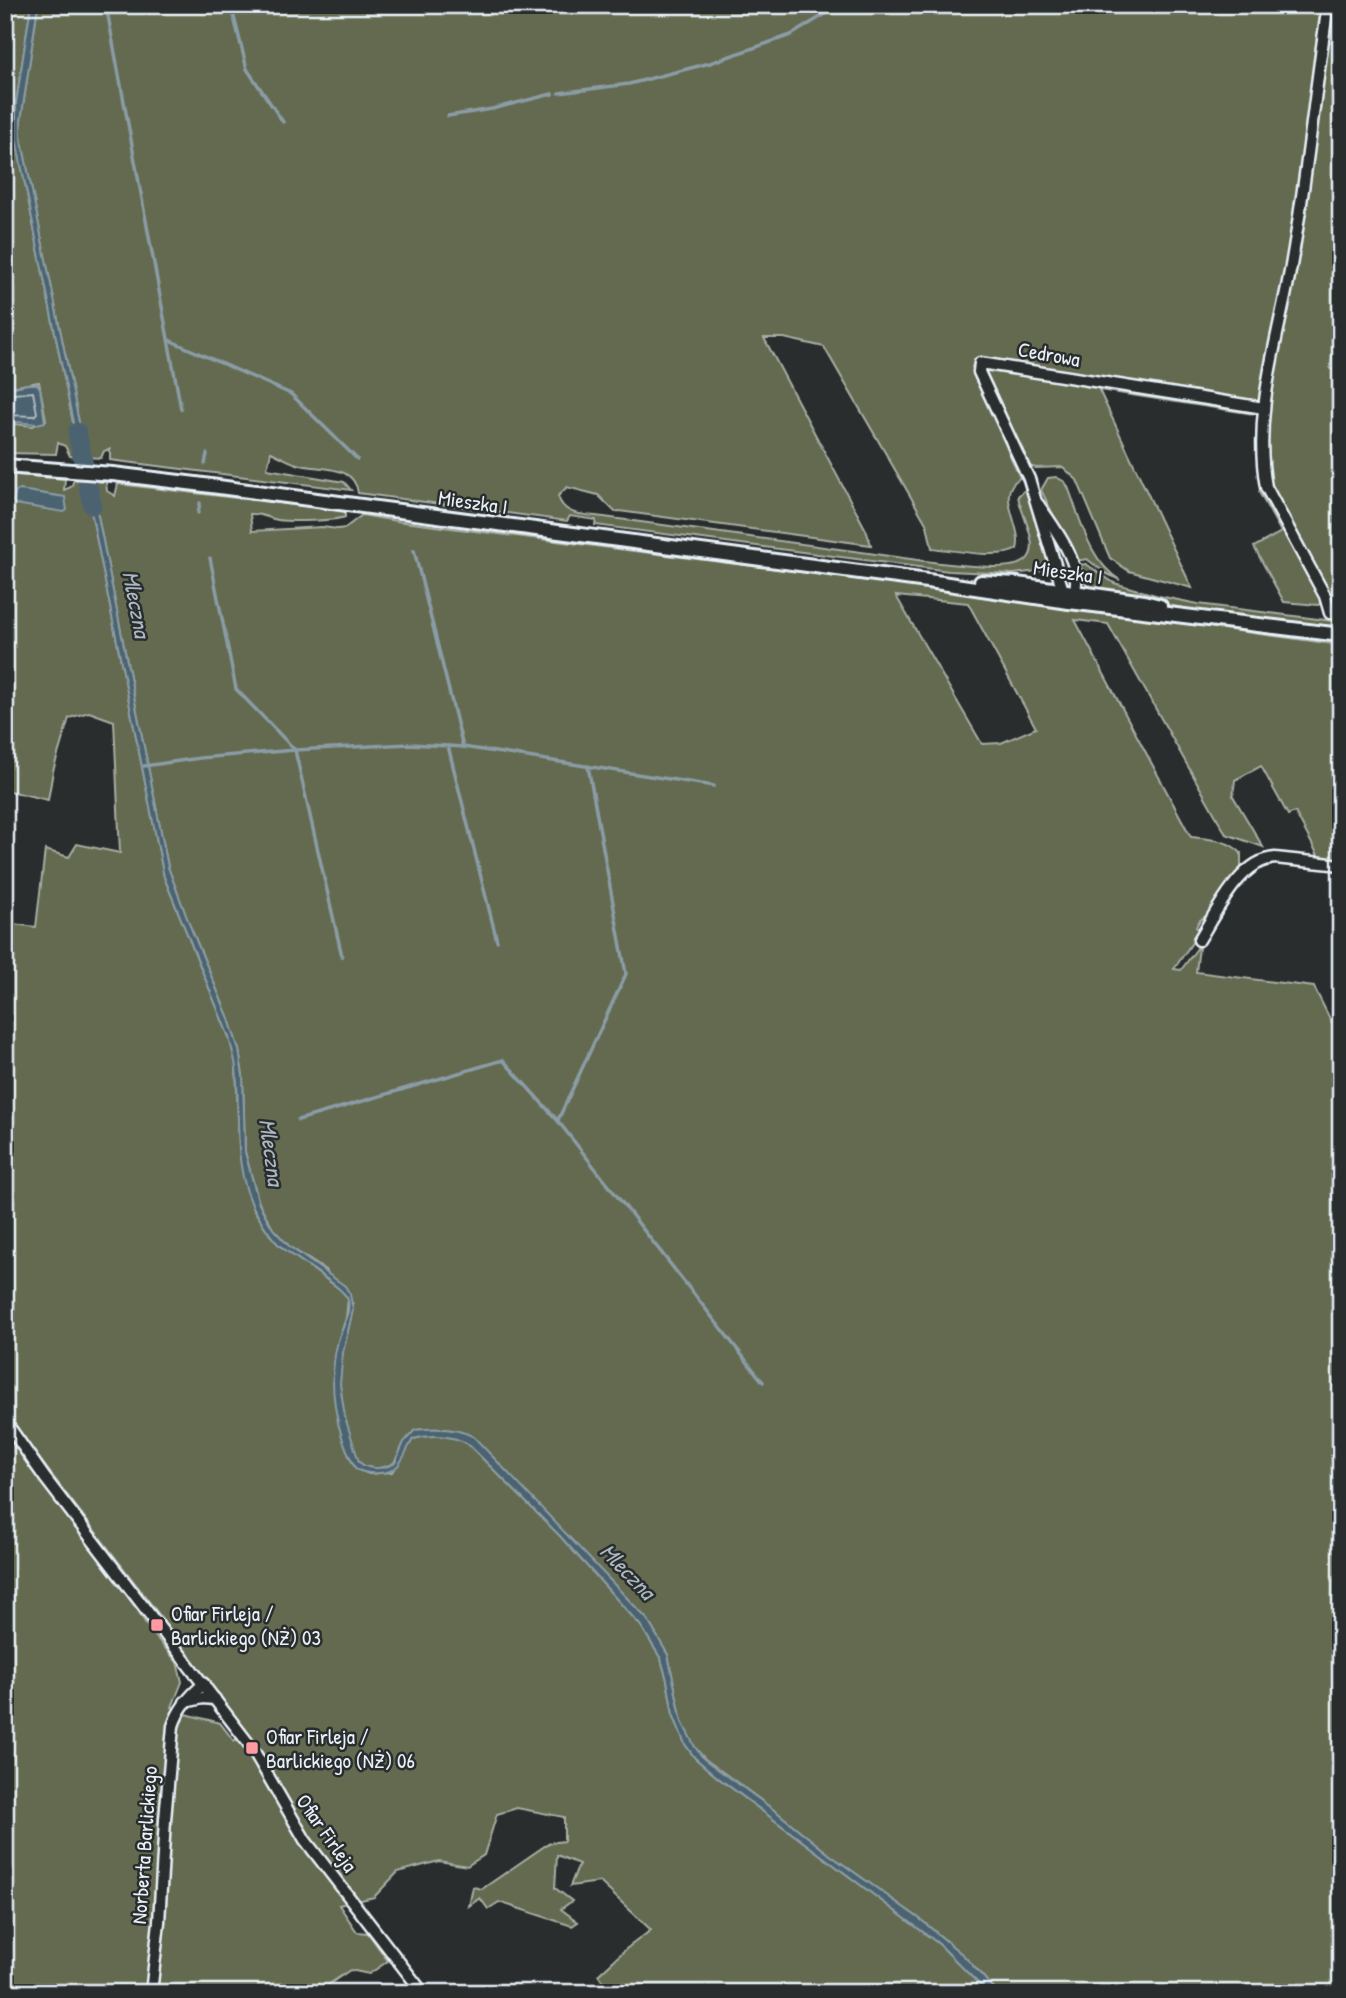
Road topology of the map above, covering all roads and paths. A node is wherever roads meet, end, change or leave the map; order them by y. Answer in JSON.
{"nodes":[{"id":1,"x":1328,"y":5,"type":"edge"},
{"id":2,"x":1264,"y":408,"type":"junction"},
{"id":3,"x":5,"y":466,"type":"edge"},
{"id":4,"x":1038,"y":504,"type":"junction"},
{"id":5,"x":1058,"y":575,"type":"junction"},
{"id":6,"x":935,"y":582,"type":"junction"},
{"id":7,"x":1044,"y":588,"type":"junction"},
{"id":8,"x":1069,"y":595,"type":"junction"},
{"id":9,"x":1330,"y":613,"type":"dead end"},
{"id":10,"x":1341,"y":635,"type":"edge"},
{"id":11,"x":1341,"y":865,"type":"edge"},
{"id":12,"x":1199,"y":940,"type":"dead end"},
{"id":13,"x":5,"y":1422,"type":"edge"},
{"id":14,"x":204,"y":1684,"type":"junction"},
{"id":15,"x":215,"y":1699,"type":"junction"},
{"id":16,"x":185,"y":1702,"type":"junction"},
{"id":17,"x":151,"y":1993,"type":"edge"},
{"id":18,"x":424,"y":1993,"type":"edge"}],
"edges":[{"from":1,"to":2,"type":"street"},
{"from":2,"to":4,"type":"street","name":"Cedrowa"},
{"from":2,"to":9,"type":"street"},
{"from":3,"to":6,"type":"street","name":"Mieszka I"},
{"from":4,"to":5,"type":"street","name":"Cedrowa"},
{"from":4,"to":8,"type":"street","name":"Cedrowa"},
{"from":5,"to":7,"type":"street"},
{"from":5,"to":8,"type":"street","name":"Cedrowa"},
{"from":6,"to":7,"type":"street","name":"Mieszka I"},
{"from":6,"to":8,"type":"street","name":"Mieszka I"},
{"from":7,"to":8,"type":"street","name":"Mieszka I"},
{"from":8,"to":10,"type":"street","name":"Mieszka I"},
{"from":11,"to":12,"type":"street"},
{"from":13,"to":14,"type":"street","name":"Ofiar Firleja"},
{"from":14,"to":15,"type":"street","name":"Ofiar Firleja"},
{"from":14,"to":16,"type":"street","name":"Norberta Barlickiego"},
{"from":15,"to":16,"type":"street"},
{"from":15,"to":18,"type":"street","name":"Ofiar Firleja"},
{"from":16,"to":17,"type":"street","name":"Norberta Barlickiego"}]}
